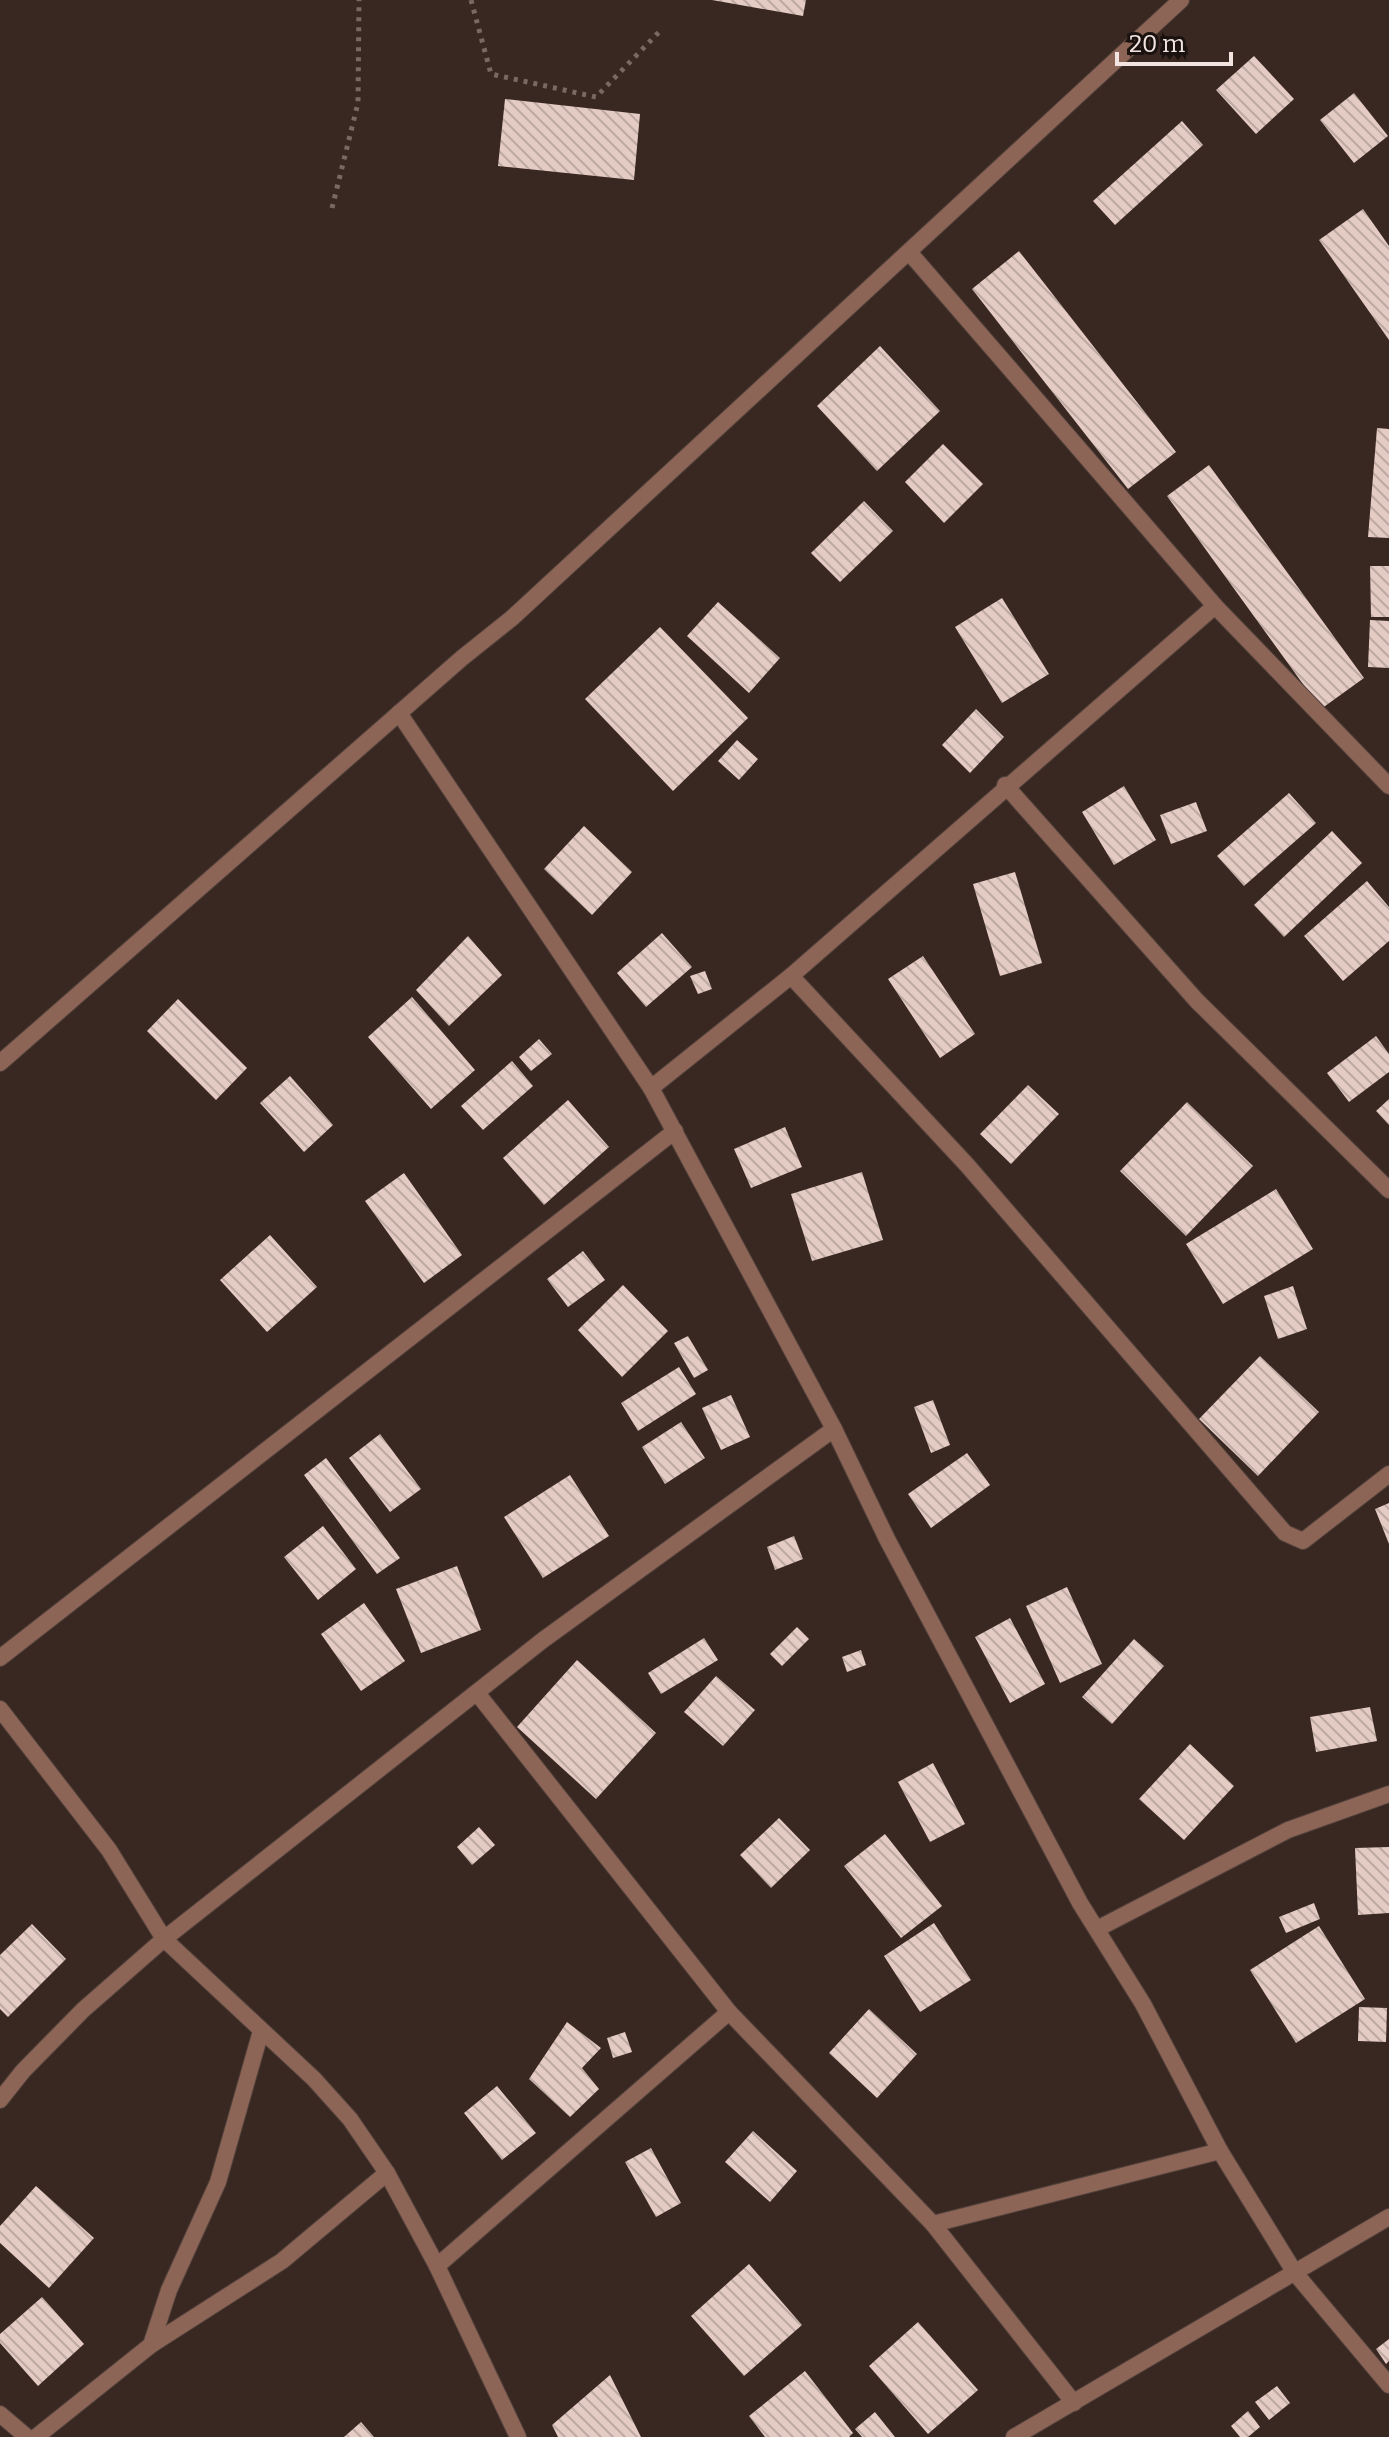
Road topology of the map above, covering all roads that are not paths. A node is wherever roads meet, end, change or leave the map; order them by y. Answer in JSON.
{"nodes":[{"id":1,"x":1181,"y":0,"type":"edge"},
{"id":2,"x":909,"y":252,"type":"junction"},
{"id":3,"x":1215,"y":606,"type":"junction"},
{"id":4,"x":399,"y":713,"type":"junction"},
{"id":5,"x":1005,"y":785,"type":"junction"},
{"id":6,"x":1389,"y":786,"type":"edge"},
{"id":7,"x":791,"y":976,"type":"junction"},
{"id":8,"x":0,"y":1063,"type":"edge"},
{"id":9,"x":651,"y":1088,"type":"junction"},
{"id":10,"x":675,"y":1131,"type":"junction"},
{"id":11,"x":1389,"y":1190,"type":"edge"},
{"id":12,"x":834,"y":1429,"type":"junction"},
{"id":13,"x":1389,"y":1474,"type":"edge"},
{"id":14,"x":0,"y":1658,"type":"edge"},
{"id":15,"x":477,"y":1693,"type":"junction"},
{"id":16,"x":0,"y":1709,"type":"edge"},
{"id":17,"x":1389,"y":1794,"type":"edge"},
{"id":18,"x":1097,"y":1929,"type":"junction"},
{"id":19,"x":164,"y":1939,"type":"junction"},
{"id":20,"x":729,"y":2012,"type":"junction"},
{"id":21,"x":261,"y":2031,"type":"junction"},
{"id":22,"x":0,"y":2100,"type":"edge"},
{"id":23,"x":1220,"y":2151,"type":"junction"},
{"id":24,"x":387,"y":2173,"type":"junction"},
{"id":25,"x":1389,"y":2217,"type":"edge"},
{"id":26,"x":933,"y":2224,"type":"junction"},
{"id":27,"x":437,"y":2266,"type":"junction"},
{"id":28,"x":1295,"y":2273,"type":"junction"},
{"id":29,"x":151,"y":2345,"type":"junction"},
{"id":30,"x":1389,"y":2385,"type":"edge"},
{"id":31,"x":1074,"y":2403,"type":"junction"},
{"id":32,"x":0,"y":2414,"type":"edge"},
{"id":33,"x":27,"y":2437,"type":"edge"},
{"id":34,"x":36,"y":2437,"type":"edge"},
{"id":35,"x":518,"y":2437,"type":"edge"},
{"id":36,"x":1014,"y":2437,"type":"edge"}],
"edges":[{"from":1,"to":2,"type":"street"},
{"from":2,"to":3,"type":"street"},
{"from":2,"to":4,"type":"street"},
{"from":3,"to":5,"type":"street"},
{"from":3,"to":6,"type":"street"},
{"from":4,"to":8,"type":"street"},
{"from":4,"to":9,"type":"street"},
{"from":5,"to":7,"type":"street"},
{"from":5,"to":11,"type":"street"},
{"from":7,"to":9,"type":"street"},
{"from":7,"to":13,"type":"street"},
{"from":9,"to":10,"type":"street"},
{"from":10,"to":12,"type":"street"},
{"from":10,"to":14,"type":"street"},
{"from":12,"to":15,"type":"street"},
{"from":12,"to":18,"type":"street"},
{"from":15,"to":19,"type":"street"},
{"from":15,"to":20,"type":"street"},
{"from":16,"to":19,"type":"street"},
{"from":17,"to":18,"type":"street"},
{"from":18,"to":23,"type":"street"},
{"from":19,"to":21,"type":"street"},
{"from":19,"to":22,"type":"street"},
{"from":20,"to":26,"type":"street"},
{"from":20,"to":27,"type":"street"},
{"from":21,"to":24,"type":"street"},
{"from":21,"to":29,"type":"street"},
{"from":23,"to":26,"type":"street"},
{"from":23,"to":28,"type":"street"},
{"from":24,"to":27,"type":"street"},
{"from":24,"to":29,"type":"street"},
{"from":25,"to":28,"type":"street"},
{"from":26,"to":31,"type":"street"},
{"from":27,"to":35,"type":"street"},
{"from":28,"to":30,"type":"street"},
{"from":28,"to":31,"type":"street"},
{"from":29,"to":34,"type":"street"},
{"from":31,"to":36,"type":"street"},
{"from":32,"to":33,"type":"street"}]}
